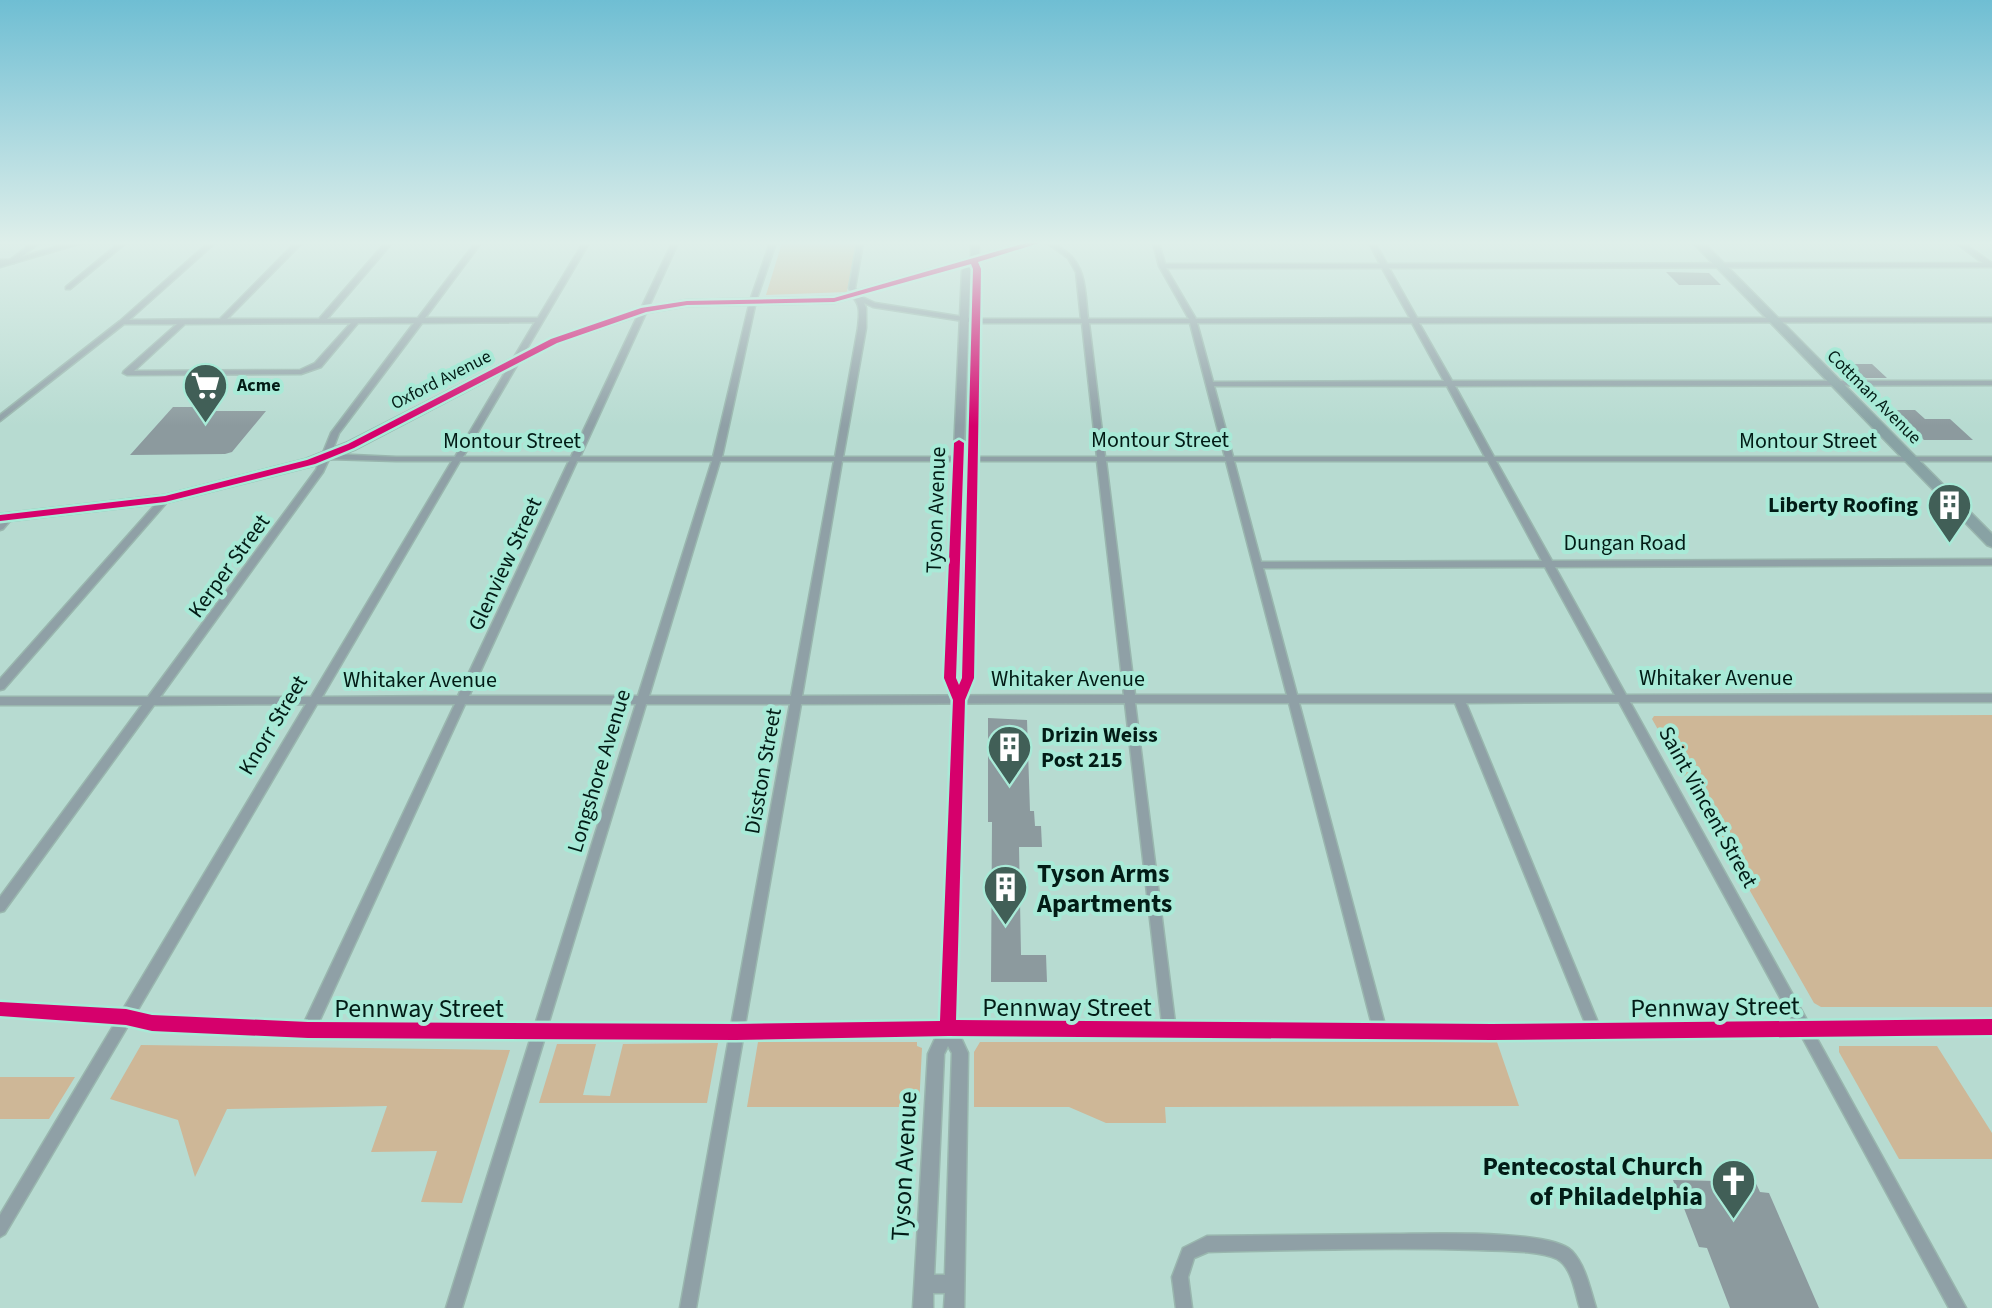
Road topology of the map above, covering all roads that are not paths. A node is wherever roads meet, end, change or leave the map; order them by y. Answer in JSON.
{"nodes":[{"id":1,"x":142,"y":304,"type":"edge"},
{"id":2,"x":239,"y":304,"type":"edge"},
{"id":3,"x":336,"y":304,"type":"edge"},
{"id":4,"x":432,"y":304,"type":"edge"},
{"id":5,"x":549,"y":304,"type":"edge"},
{"id":6,"x":647,"y":304,"type":"edge"},
{"id":7,"x":673,"y":304,"type":"edge"},
{"id":8,"x":752,"y":304,"type":"edge"},
{"id":9,"x":860,"y":304,"type":"edge"},
{"id":10,"x":871,"y":304,"type":"edge"},
{"id":11,"x":972,"y":304,"type":"edge"},
{"id":12,"x":1083,"y":304,"type":"edge"},
{"id":13,"x":1184,"y":304,"type":"edge"},
{"id":14,"x":1406,"y":304,"type":"edge"},
{"id":15,"x":1757,"y":304,"type":"edge"},
{"id":16,"x":644,"y":310,"type":"junction"},
{"id":17,"x":539,"y":320,"type":"junction"},
{"id":18,"x":1085,"y":320,"type":"junction"},
{"id":19,"x":1193,"y":320,"type":"junction"},
{"id":20,"x":1415,"y":320,"type":"junction"},
{"id":21,"x":1773,"y":320,"type":"junction"},
{"id":22,"x":1992,"y":320,"type":"edge"},
{"id":23,"x":184,"y":321,"type":"junction"},
{"id":24,"x":222,"y":321,"type":"junction"},
{"id":25,"x":321,"y":321,"type":"junction"},
{"id":26,"x":356,"y":321,"type":"junction"},
{"id":27,"x":419,"y":321,"type":"junction"},
{"id":28,"x":970,"y":321,"type":"junction"},
{"id":29,"x":122,"y":322,"type":"junction"},
{"id":30,"x":518,"y":361,"type":"junction"},
{"id":31,"x":1834,"y":383,"type":"junction"},
{"id":32,"x":1992,"y":383,"type":"edge"},
{"id":33,"x":962,"y":384,"type":"junction"},
{"id":34,"x":975,"y":384,"type":"junction"},
{"id":35,"x":1211,"y":384,"type":"junction"},
{"id":36,"x":1450,"y":384,"type":"junction"},
{"id":37,"x":0,"y":419,"type":"edge"},
{"id":38,"x":327,"y":456,"type":"junction"},
{"id":39,"x":958,"y":458,"type":"junction"},
{"id":40,"x":972,"y":458,"type":"junction"},
{"id":41,"x":1100,"y":458,"type":"junction"},
{"id":42,"x":1491,"y":458,"type":"junction"},
{"id":43,"x":456,"y":459,"type":"junction"},
{"id":44,"x":575,"y":459,"type":"junction"},
{"id":45,"x":717,"y":459,"type":"junction"},
{"id":46,"x":838,"y":459,"type":"junction"},
{"id":47,"x":1231,"y":459,"type":"junction"},
{"id":48,"x":1992,"y":459,"type":"edge"},
{"id":49,"x":1910,"y":460,"type":"junction"},
{"id":50,"x":165,"y":499,"type":"junction"},
{"id":51,"x":5,"y":517,"type":"edge"},
{"id":52,"x":0,"y":527,"type":"edge"},
{"id":53,"x":1986,"y":529,"type":"edge"},
{"id":54,"x":1992,"y":542,"type":"edge"},
{"id":55,"x":1992,"y":562,"type":"edge"},
{"id":56,"x":954,"y":563,"type":"junction"},
{"id":57,"x":970,"y":563,"type":"junction"},
{"id":58,"x":1549,"y":564,"type":"junction"},
{"id":59,"x":1258,"y":565,"type":"junction"},
{"id":60,"x":0,"y":686,"type":"edge"},
{"id":61,"x":1992,"y":698,"type":"edge"},
{"id":62,"x":1131,"y":699,"type":"junction"},
{"id":63,"x":1293,"y":699,"type":"junction"},
{"id":64,"x":1459,"y":699,"type":"junction"},
{"id":65,"x":1623,"y":699,"type":"junction"},
{"id":66,"x":313,"y":700,"type":"junction"},
{"id":67,"x":465,"y":700,"type":"junction"},
{"id":68,"x":642,"y":700,"type":"junction"},
{"id":69,"x":796,"y":700,"type":"junction"},
{"id":70,"x":959,"y":700,"type":"junction"},
{"id":71,"x":0,"y":701,"type":"edge"},
{"id":72,"x":153,"y":701,"type":"junction"},
{"id":73,"x":0,"y":907,"type":"edge"},
{"id":74,"x":0,"y":1009,"type":"edge"},
{"id":75,"x":126,"y":1017,"type":"junction"},
{"id":76,"x":1992,"y":1027,"type":"edge"},
{"id":77,"x":948,"y":1028,"type":"junction"},
{"id":78,"x":1804,"y":1028,"type":"junction"},
{"id":79,"x":539,"y":1029,"type":"junction"},
{"id":80,"x":1169,"y":1029,"type":"junction"},
{"id":81,"x":308,"y":1030,"type":"junction"},
{"id":82,"x":1380,"y":1030,"type":"junction"},
{"id":83,"x":1595,"y":1030,"type":"junction"},
{"id":84,"x":736,"y":1032,"type":"junction"},
{"id":85,"x":0,"y":1229,"type":"edge"},
{"id":86,"x":924,"y":1284,"type":"junction"},
{"id":87,"x":954,"y":1284,"type":"junction"},
{"id":88,"x":454,"y":1308,"type":"edge"},
{"id":89,"x":688,"y":1308,"type":"edge"},
{"id":90,"x":923,"y":1308,"type":"edge"},
{"id":91,"x":954,"y":1308,"type":"edge"},
{"id":92,"x":1184,"y":1308,"type":"edge"},
{"id":93,"x":1588,"y":1308,"type":"edge"},
{"id":94,"x":1958,"y":1308,"type":"edge"}],
"edges":[{"from":1,"to":29,"type":"street"},
{"from":2,"to":24,"type":"street"},
{"from":3,"to":25,"type":"street"},
{"from":4,"to":27,"type":"street","name":"Kerper Street"},
{"from":5,"to":17,"type":"street","name":"Knorr Street"},
{"from":6,"to":16,"type":"street","name":"Glenview Street"},
{"from":7,"to":16,"type":"main road","name":"Oxford Avenue"},
{"from":8,"to":45,"type":"street","name":"Longshore Avenue"},
{"from":9,"to":46,"type":"street","name":"Disston Street"},
{"from":10,"to":28,"type":"street"},
{"from":11,"to":28,"type":"street","name":"Tyson Avenue"},
{"from":12,"to":18,"type":"street"},
{"from":13,"to":19,"type":"street"},
{"from":14,"to":20,"type":"street","name":"Saint Vincent Street"},
{"from":15,"to":21,"type":"main road","name":"Cottman Avenue"},
{"from":16,"to":30,"type":"main road","name":"Oxford Avenue"},
{"from":16,"to":44,"type":"street","name":"Glenview Street"},
{"from":17,"to":27,"type":"street"},
{"from":17,"to":30,"type":"street","name":"Knorr Street"},
{"from":18,"to":19,"type":"street"},
{"from":18,"to":28,"type":"street"},
{"from":18,"to":41,"type":"street"},
{"from":19,"to":20,"type":"street"},
{"from":19,"to":35,"type":"street"},
{"from":20,"to":21,"type":"street"},
{"from":20,"to":36,"type":"street","name":"Saint Vincent Street"},
{"from":21,"to":22,"type":"street"},
{"from":21,"to":31,"type":"main road","name":"Cottman Avenue"},
{"from":23,"to":24,"type":"street"},
{"from":23,"to":26,"type":"street"},
{"from":23,"to":29,"type":"street"},
{"from":24,"to":25,"type":"street"},
{"from":25,"to":26,"type":"street"},
{"from":26,"to":27,"type":"street"},
{"from":27,"to":38,"type":"street","name":"Kerper Street"},
{"from":28,"to":33,"type":"street","name":"Tyson Avenue"},
{"from":28,"to":34,"type":"street","name":"Tyson Avenue"},
{"from":29,"to":37,"type":"street"},
{"from":30,"to":38,"type":"main road","name":"Oxford Avenue"},
{"from":30,"to":43,"type":"street","name":"Knorr Street"},
{"from":31,"to":32,"type":"street"},
{"from":31,"to":36,"type":"street"},
{"from":31,"to":49,"type":"main road","name":"Cottman Avenue"},
{"from":33,"to":34,"type":"street"},
{"from":33,"to":39,"type":"street","name":"Tyson Avenue"},
{"from":34,"to":40,"type":"street","name":"Tyson Avenue"},
{"from":35,"to":36,"type":"street"},
{"from":35,"to":47,"type":"street"},
{"from":36,"to":42,"type":"street","name":"Saint Vincent Street"},
{"from":38,"to":43,"type":"street","name":"Montour Street"},
{"from":38,"to":50,"type":"main road","name":"Oxford Avenue"},
{"from":38,"to":72,"type":"street","name":"Kerper Street"},
{"from":39,"to":40,"type":"street","name":"Montour Street"},
{"from":39,"to":46,"type":"street","name":"Montour Street"},
{"from":39,"to":56,"type":"street","name":"Tyson Avenue"},
{"from":40,"to":41,"type":"street","name":"Montour Street"},
{"from":40,"to":57,"type":"street","name":"Tyson Avenue"},
{"from":41,"to":47,"type":"street","name":"Montour Street"},
{"from":41,"to":62,"type":"street"},
{"from":42,"to":47,"type":"street","name":"Montour Street"},
{"from":42,"to":49,"type":"street","name":"Montour Street"},
{"from":42,"to":58,"type":"street","name":"Saint Vincent Street"},
{"from":43,"to":44,"type":"street","name":"Montour Street"},
{"from":43,"to":66,"type":"street","name":"Knorr Street"},
{"from":44,"to":45,"type":"street","name":"Montour Street"},
{"from":44,"to":67,"type":"street","name":"Glenview Street"},
{"from":45,"to":46,"type":"street","name":"Montour Street"},
{"from":45,"to":68,"type":"street","name":"Longshore Avenue"},
{"from":46,"to":69,"type":"street","name":"Disston Street"},
{"from":47,"to":59,"type":"street"},
{"from":48,"to":49,"type":"street","name":"Montour Street"},
{"from":49,"to":53,"type":"main road","name":"Cottman Avenue"},
{"from":50,"to":51,"type":"main road","name":"Oxford Avenue"},
{"from":50,"to":60,"type":"street"},
{"from":51,"to":52,"type":"street"},
{"from":53,"to":54,"type":"main road","name":"Cottman Avenue"},
{"from":55,"to":58,"type":"street","name":"Dungan Road"},
{"from":56,"to":57,"type":"street"},
{"from":56,"to":70,"type":"street","name":"Tyson Avenue"},
{"from":57,"to":70,"type":"street","name":"Tyson Avenue"},
{"from":58,"to":59,"type":"street","name":"Dungan Road"},
{"from":58,"to":65,"type":"street","name":"Saint Vincent Street"},
{"from":59,"to":63,"type":"street"},
{"from":61,"to":65,"type":"street","name":"Whitaker Avenue"},
{"from":62,"to":63,"type":"street","name":"Whitaker Avenue"},
{"from":62,"to":70,"type":"street","name":"Whitaker Avenue"},
{"from":62,"to":80,"type":"street"},
{"from":63,"to":64,"type":"street","name":"Whitaker Avenue"},
{"from":63,"to":82,"type":"street"},
{"from":64,"to":65,"type":"street","name":"Whitaker Avenue"},
{"from":64,"to":83,"type":"street"},
{"from":65,"to":78,"type":"street","name":"Saint Vincent Street"},
{"from":66,"to":67,"type":"street","name":"Whitaker Avenue"},
{"from":66,"to":72,"type":"street","name":"Whitaker Avenue"},
{"from":66,"to":75,"type":"street","name":"Knorr Street"},
{"from":67,"to":68,"type":"street","name":"Whitaker Avenue"},
{"from":67,"to":81,"type":"street","name":"Glenview Street"},
{"from":68,"to":69,"type":"street","name":"Whitaker Avenue"},
{"from":68,"to":79,"type":"street","name":"Longshore Avenue"},
{"from":69,"to":70,"type":"street","name":"Whitaker Avenue"},
{"from":69,"to":84,"type":"street","name":"Disston Street"},
{"from":70,"to":77,"type":"street","name":"Tyson Avenue"},
{"from":71,"to":72,"type":"street","name":"Whitaker Avenue"},
{"from":72,"to":73,"type":"street","name":"Kerper Street"},
{"from":74,"to":75,"type":"street","name":"Pennway Street"},
{"from":75,"to":81,"type":"street","name":"Pennway Street"},
{"from":75,"to":85,"type":"street","name":"Knorr Street"},
{"from":76,"to":78,"type":"street","name":"Pennway Street"},
{"from":77,"to":80,"type":"street","name":"Pennway Street"},
{"from":77,"to":84,"type":"street","name":"Pennway Street"},
{"from":77,"to":86,"type":"street","name":"Tyson Avenue"},
{"from":77,"to":87,"type":"street","name":"Tyson Avenue"},
{"from":78,"to":83,"type":"street","name":"Pennway Street"},
{"from":78,"to":94,"type":"street","name":"Saint Vincent Street"},
{"from":79,"to":81,"type":"street","name":"Pennway Street"},
{"from":79,"to":84,"type":"street","name":"Pennway Street"},
{"from":79,"to":88,"type":"street","name":"Longshore Avenue"},
{"from":80,"to":82,"type":"street","name":"Pennway Street"},
{"from":82,"to":83,"type":"street","name":"Pennway Street"},
{"from":84,"to":89,"type":"street","name":"Disston Street"},
{"from":86,"to":87,"type":"street"},
{"from":86,"to":90,"type":"street","name":"Tyson Avenue"},
{"from":87,"to":91,"type":"street","name":"Tyson Avenue"},
{"from":92,"to":93,"type":"street"}]}
